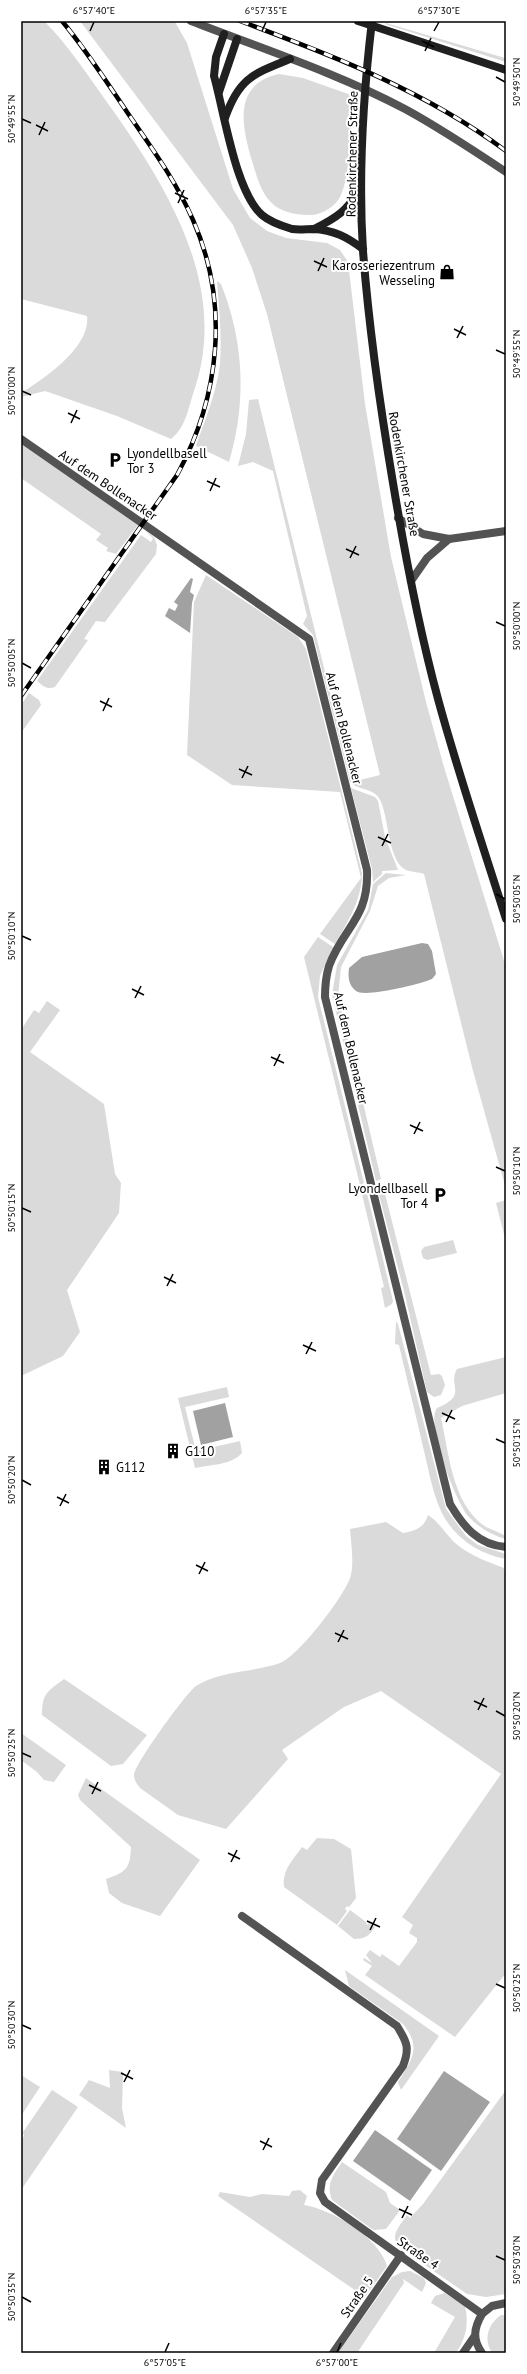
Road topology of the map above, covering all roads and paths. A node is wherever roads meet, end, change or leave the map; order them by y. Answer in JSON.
{"nodes":[{"id":1,"x":191,"y":21,"type":"edge"},
{"id":2,"x":358,"y":21,"type":"edge"},
{"id":3,"x":372,"y":21,"type":"edge"},
{"id":4,"x":224,"y":34,"type":"junction"},
{"id":5,"x":237,"y":39,"type":"junction"},
{"id":6,"x":290,"y":59,"type":"junction"},
{"id":7,"x":506,"y":70,"type":"edge"},
{"id":8,"x":219,"y":93,"type":"junction"},
{"id":9,"x":224,"y":119,"type":"junction"},
{"id":10,"x":506,"y":172,"type":"edge"},
{"id":11,"x":362,"y":189,"type":"junction"},
{"id":12,"x":314,"y":229,"type":"junction"},
{"id":13,"x":363,"y":249,"type":"junction"},
{"id":14,"x":21,"y":439,"type":"edge"},
{"id":15,"x":398,"y":518,"type":"junction"},
{"id":16,"x":506,"y":531,"type":"edge"},
{"id":17,"x":449,"y":539,"type":"junction"},
{"id":18,"x":411,"y":581,"type":"junction"},
{"id":19,"x":506,"y":919,"type":"edge"},
{"id":20,"x":506,"y":1547,"type":"edge"},
{"id":21,"x":242,"y":1916,"type":"dead end"},
{"id":22,"x":401,"y":2256,"type":"junction"},
{"id":23,"x":506,"y":2303,"type":"edge"},
{"id":24,"x":482,"y":2314,"type":"junction"},
{"id":25,"x":474,"y":2337,"type":"junction"},
{"id":26,"x":333,"y":2353,"type":"edge"},
{"id":27,"x":463,"y":2353,"type":"edge"},
{"id":28,"x":482,"y":2353,"type":"edge"}],
"edges":[{"from":1,"to":4,"type":"street"},
{"from":2,"to":7,"type":"main road"},
{"from":3,"to":11,"type":"main road","name":"Rodenkirchener Straße"},
{"from":4,"to":5,"type":"street"},
{"from":4,"to":8,"type":"main road"},
{"from":5,"to":6,"type":"street"},
{"from":5,"to":8,"type":"main road"},
{"from":6,"to":9,"type":"main road"},
{"from":6,"to":10,"type":"street"},
{"from":8,"to":9,"type":"main road"},
{"from":9,"to":12,"type":"main road"},
{"from":11,"to":12,"type":"main road"},
{"from":11,"to":13,"type":"main road","name":"Rodenkirchener Straße"},
{"from":12,"to":13,"type":"main road"},
{"from":13,"to":15,"type":"main road","name":"Rodenkirchener Straße"},
{"from":14,"to":20,"type":"street","name":"Auf dem Bollenacker"},
{"from":15,"to":17,"type":"street"},
{"from":15,"to":18,"type":"main road","name":"Rodenkirchener Straße"},
{"from":16,"to":17,"type":"street"},
{"from":17,"to":18,"type":"street"},
{"from":18,"to":19,"type":"main road","name":"Rodenkirchener Straße"},
{"from":21,"to":22,"type":"street","name":"Straße 4"},
{"from":22,"to":24,"type":"street","name":"Straße 4"},
{"from":22,"to":26,"type":"street","name":"Straße 5"},
{"from":23,"to":24,"type":"street"},
{"from":24,"to":25,"type":"street"},
{"from":25,"to":27,"type":"street"},
{"from":25,"to":28,"type":"street"}]}
